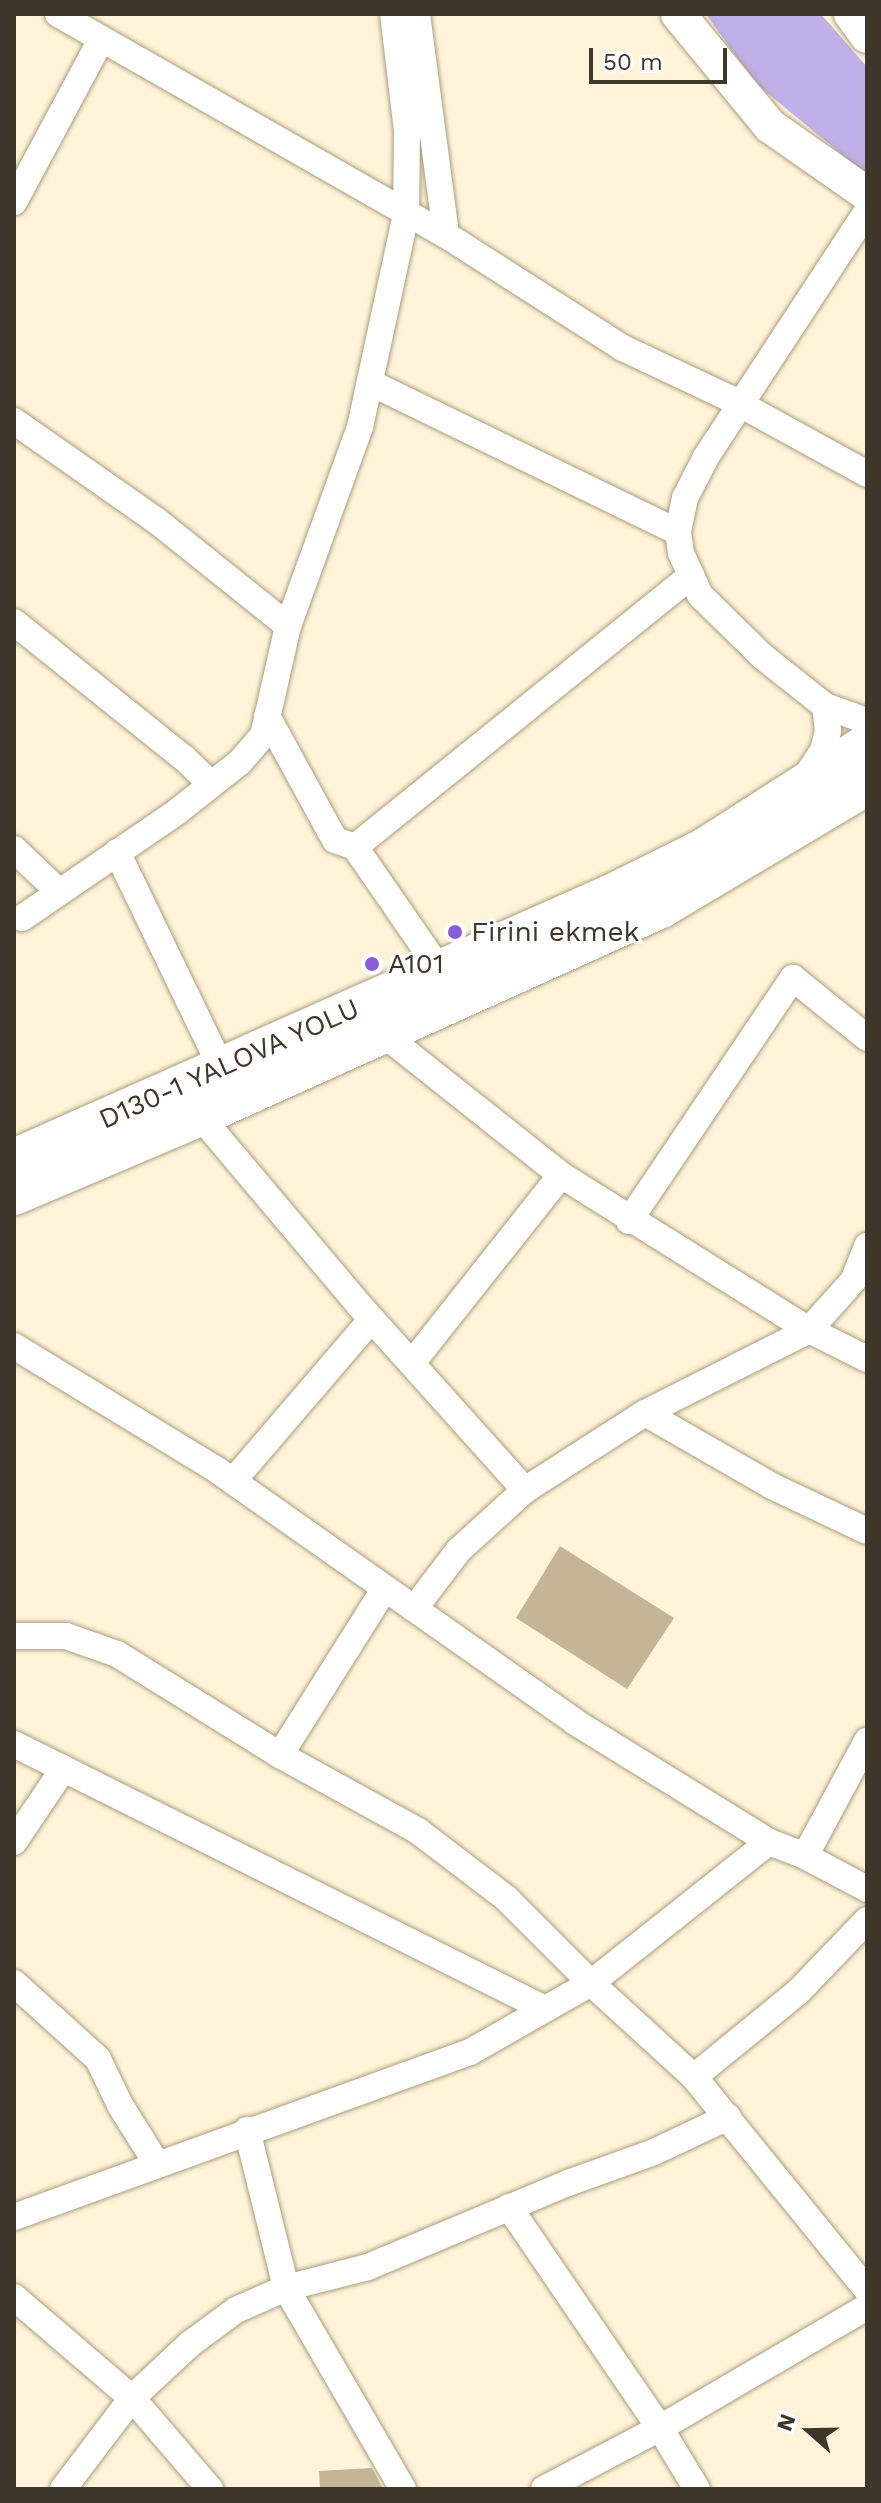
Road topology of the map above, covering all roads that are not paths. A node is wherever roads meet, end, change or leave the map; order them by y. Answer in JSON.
{"nodes":[{"id":1,"x":58,"y":14,"type":"edge"},
{"id":2,"x":393,"y":14,"type":"edge"},
{"id":3,"x":417,"y":14,"type":"edge"},
{"id":4,"x":678,"y":14,"type":"edge"},
{"id":5,"x":851,"y":14,"type":"edge"},
{"id":6,"x":867,"y":36,"type":"edge"},
{"id":7,"x":101,"y":40,"type":"junction"},
{"id":8,"x":867,"y":194,"type":"edge"},
{"id":9,"x":14,"y":202,"type":"edge"},
{"id":10,"x":867,"y":211,"type":"edge"},
{"id":11,"x":406,"y":214,"type":"junction"},
{"id":12,"x":446,"y":235,"type":"junction"},
{"id":13,"x":371,"y":383,"type":"junction"},
{"id":14,"x":742,"y":406,"type":"junction"},
{"id":15,"x":14,"y":421,"type":"edge"},
{"id":16,"x":867,"y":474,"type":"edge"},
{"id":17,"x":678,"y":532,"type":"junction"},
{"id":18,"x":691,"y":576,"type":"junction"},
{"id":19,"x":14,"y":622,"type":"edge"},
{"id":20,"x":288,"y":626,"type":"junction"},
{"id":21,"x":825,"y":706,"type":"junction"},
{"id":22,"x":267,"y":716,"type":"junction"},
{"id":23,"x":867,"y":721,"type":"edge"},
{"id":24,"x":867,"y":744,"type":"edge"},
{"id":25,"x":211,"y":784,"type":"junction"},
{"id":26,"x":788,"y":796,"type":"junction"},
{"id":27,"x":856,"y":799,"type":"edge"},
{"id":28,"x":355,"y":847,"type":"junction"},
{"id":29,"x":14,"y":849,"type":"edge"},
{"id":30,"x":117,"y":852,"type":"junction"},
{"id":31,"x":57,"y":890,"type":"junction"},
{"id":32,"x":22,"y":918,"type":"dead end"},
{"id":33,"x":440,"y":970,"type":"junction"},
{"id":34,"x":382,"y":1033,"type":"junction"},
{"id":35,"x":867,"y":1038,"type":"edge"},
{"id":36,"x":221,"y":1067,"type":"junction"},
{"id":37,"x":200,"y":1116,"type":"junction"},
{"id":38,"x":14,"y":1159,"type":"edge"},
{"id":39,"x":561,"y":1175,"type":"junction"},
{"id":40,"x":14,"y":1195,"type":"edge"},
{"id":41,"x":629,"y":1221,"type":"junction"},
{"id":42,"x":867,"y":1246,"type":"edge"},
{"id":43,"x":372,"y":1319,"type":"junction"},
{"id":44,"x":809,"y":1330,"type":"junction"},
{"id":45,"x":14,"y":1346,"type":"edge"},
{"id":46,"x":867,"y":1359,"type":"edge"},
{"id":47,"x":412,"y":1363,"type":"junction"},
{"id":48,"x":645,"y":1413,"type":"junction"},
{"id":49,"x":233,"y":1481,"type":"junction"},
{"id":50,"x":525,"y":1490,"type":"junction"},
{"id":51,"x":867,"y":1531,"type":"edge"},
{"id":52,"x":385,"y":1588,"type":"junction"},
{"id":53,"x":414,"y":1609,"type":"junction"},
{"id":54,"x":14,"y":1636,"type":"edge"},
{"id":55,"x":867,"y":1741,"type":"edge"},
{"id":56,"x":14,"y":1744,"type":"edge"},
{"id":57,"x":280,"y":1755,"type":"junction"},
{"id":58,"x":64,"y":1768,"type":"junction"},
{"id":59,"x":14,"y":1842,"type":"edge"},
{"id":60,"x":769,"y":1842,"type":"junction"},
{"id":61,"x":805,"y":1856,"type":"junction"},
{"id":62,"x":867,"y":1889,"type":"edge"},
{"id":63,"x":867,"y":1920,"type":"edge"},
{"id":64,"x":14,"y":1983,"type":"edge"},
{"id":65,"x":591,"y":1983,"type":"junction"},
{"id":66,"x":545,"y":2009,"type":"junction"},
{"id":67,"x":694,"y":2077,"type":"junction"},
{"id":68,"x":728,"y":2117,"type":"junction"},
{"id":69,"x":247,"y":2130,"type":"junction"},
{"id":70,"x":157,"y":2164,"type":"junction"},
{"id":71,"x":509,"y":2207,"type":"junction"},
{"id":72,"x":14,"y":2217,"type":"edge"},
{"id":73,"x":286,"y":2288,"type":"junction"},
{"id":74,"x":867,"y":2290,"type":"edge"},
{"id":75,"x":867,"y":2307,"type":"edge"},
{"id":76,"x":19,"y":2313,"type":"edge"},
{"id":77,"x":132,"y":2398,"type":"junction"},
{"id":78,"x":660,"y":2428,"type":"junction"},
{"id":79,"x":63,"y":2489,"type":"edge"},
{"id":80,"x":210,"y":2489,"type":"edge"},
{"id":81,"x":403,"y":2489,"type":"edge"},
{"id":82,"x":544,"y":2489,"type":"edge"},
{"id":83,"x":697,"y":2489,"type":"edge"}],
"edges":[{"from":1,"to":7,"type":"street"},
{"from":2,"to":11,"type":"street"},
{"from":3,"to":12,"type":"street"},
{"from":4,"to":8,"type":"main road"},
{"from":5,"to":6,"type":"main road"},
{"from":7,"to":9,"type":"street"},
{"from":7,"to":11,"type":"street"},
{"from":10,"to":14,"type":"street"},
{"from":11,"to":12,"type":"street"},
{"from":11,"to":13,"type":"street"},
{"from":12,"to":14,"type":"street"},
{"from":13,"to":17,"type":"street"},
{"from":13,"to":20,"type":"street"},
{"from":14,"to":16,"type":"street"},
{"from":14,"to":17,"type":"street"},
{"from":15,"to":20,"type":"street"},
{"from":17,"to":18,"type":"street"},
{"from":18,"to":21,"type":"street"},
{"from":18,"to":28,"type":"street"},
{"from":19,"to":25,"type":"street"},
{"from":20,"to":22,"type":"street"},
{"from":21,"to":23,"type":"street"},
{"from":21,"to":26,"type":"street"},
{"from":22,"to":25,"type":"street"},
{"from":22,"to":28,"type":"street"},
{"from":24,"to":26,"type":"highway","name":"D130-1 YALOVA YOLU"},
{"from":25,"to":30,"type":"street"},
{"from":26,"to":33,"type":"highway","name":"D130-1 YALOVA YOLU"},
{"from":27,"to":34,"type":"highway"},
{"from":28,"to":33,"type":"street"},
{"from":29,"to":31,"type":"street"},
{"from":30,"to":31,"type":"street"},
{"from":30,"to":36,"type":"street"},
{"from":31,"to":32,"type":"street"},
{"from":33,"to":36,"type":"highway","name":"D130-1 YALOVA YOLU"},
{"from":34,"to":37,"type":"highway"},
{"from":34,"to":39,"type":"street"},
{"from":35,"to":41,"type":"street"},
{"from":36,"to":38,"type":"highway","name":"D130-1 YALOVA YOLU"},
{"from":37,"to":40,"type":"highway"},
{"from":37,"to":43,"type":"street"},
{"from":39,"to":41,"type":"street"},
{"from":39,"to":47,"type":"street"},
{"from":41,"to":44,"type":"street"},
{"from":42,"to":44,"type":"street"},
{"from":43,"to":47,"type":"street"},
{"from":43,"to":49,"type":"street"},
{"from":44,"to":46,"type":"street"},
{"from":44,"to":48,"type":"street"},
{"from":45,"to":49,"type":"street"},
{"from":47,"to":50,"type":"street"},
{"from":48,"to":50,"type":"street"},
{"from":48,"to":51,"type":"street"},
{"from":49,"to":52,"type":"street"},
{"from":50,"to":53,"type":"street"},
{"from":52,"to":53,"type":"street"},
{"from":52,"to":57,"type":"street"},
{"from":53,"to":60,"type":"street"},
{"from":54,"to":57,"type":"street"},
{"from":55,"to":61,"type":"street"},
{"from":56,"to":58,"type":"street"},
{"from":57,"to":65,"type":"street"},
{"from":58,"to":59,"type":"street"},
{"from":58,"to":66,"type":"street"},
{"from":60,"to":61,"type":"street"},
{"from":60,"to":65,"type":"street"},
{"from":61,"to":62,"type":"street"},
{"from":63,"to":67,"type":"street"},
{"from":64,"to":70,"type":"street"},
{"from":65,"to":66,"type":"street"},
{"from":65,"to":67,"type":"street"},
{"from":66,"to":69,"type":"street"},
{"from":67,"to":68,"type":"street"},
{"from":68,"to":71,"type":"street"},
{"from":68,"to":74,"type":"street"},
{"from":69,"to":70,"type":"street"},
{"from":69,"to":73,"type":"street"},
{"from":70,"to":72,"type":"street"},
{"from":71,"to":73,"type":"street"},
{"from":71,"to":78,"type":"street"},
{"from":73,"to":77,"type":"street"},
{"from":73,"to":81,"type":"street"},
{"from":75,"to":78,"type":"street"},
{"from":76,"to":77,"type":"street"},
{"from":77,"to":79,"type":"street"},
{"from":77,"to":80,"type":"street"},
{"from":78,"to":82,"type":"street"},
{"from":78,"to":83,"type":"street"}]}
